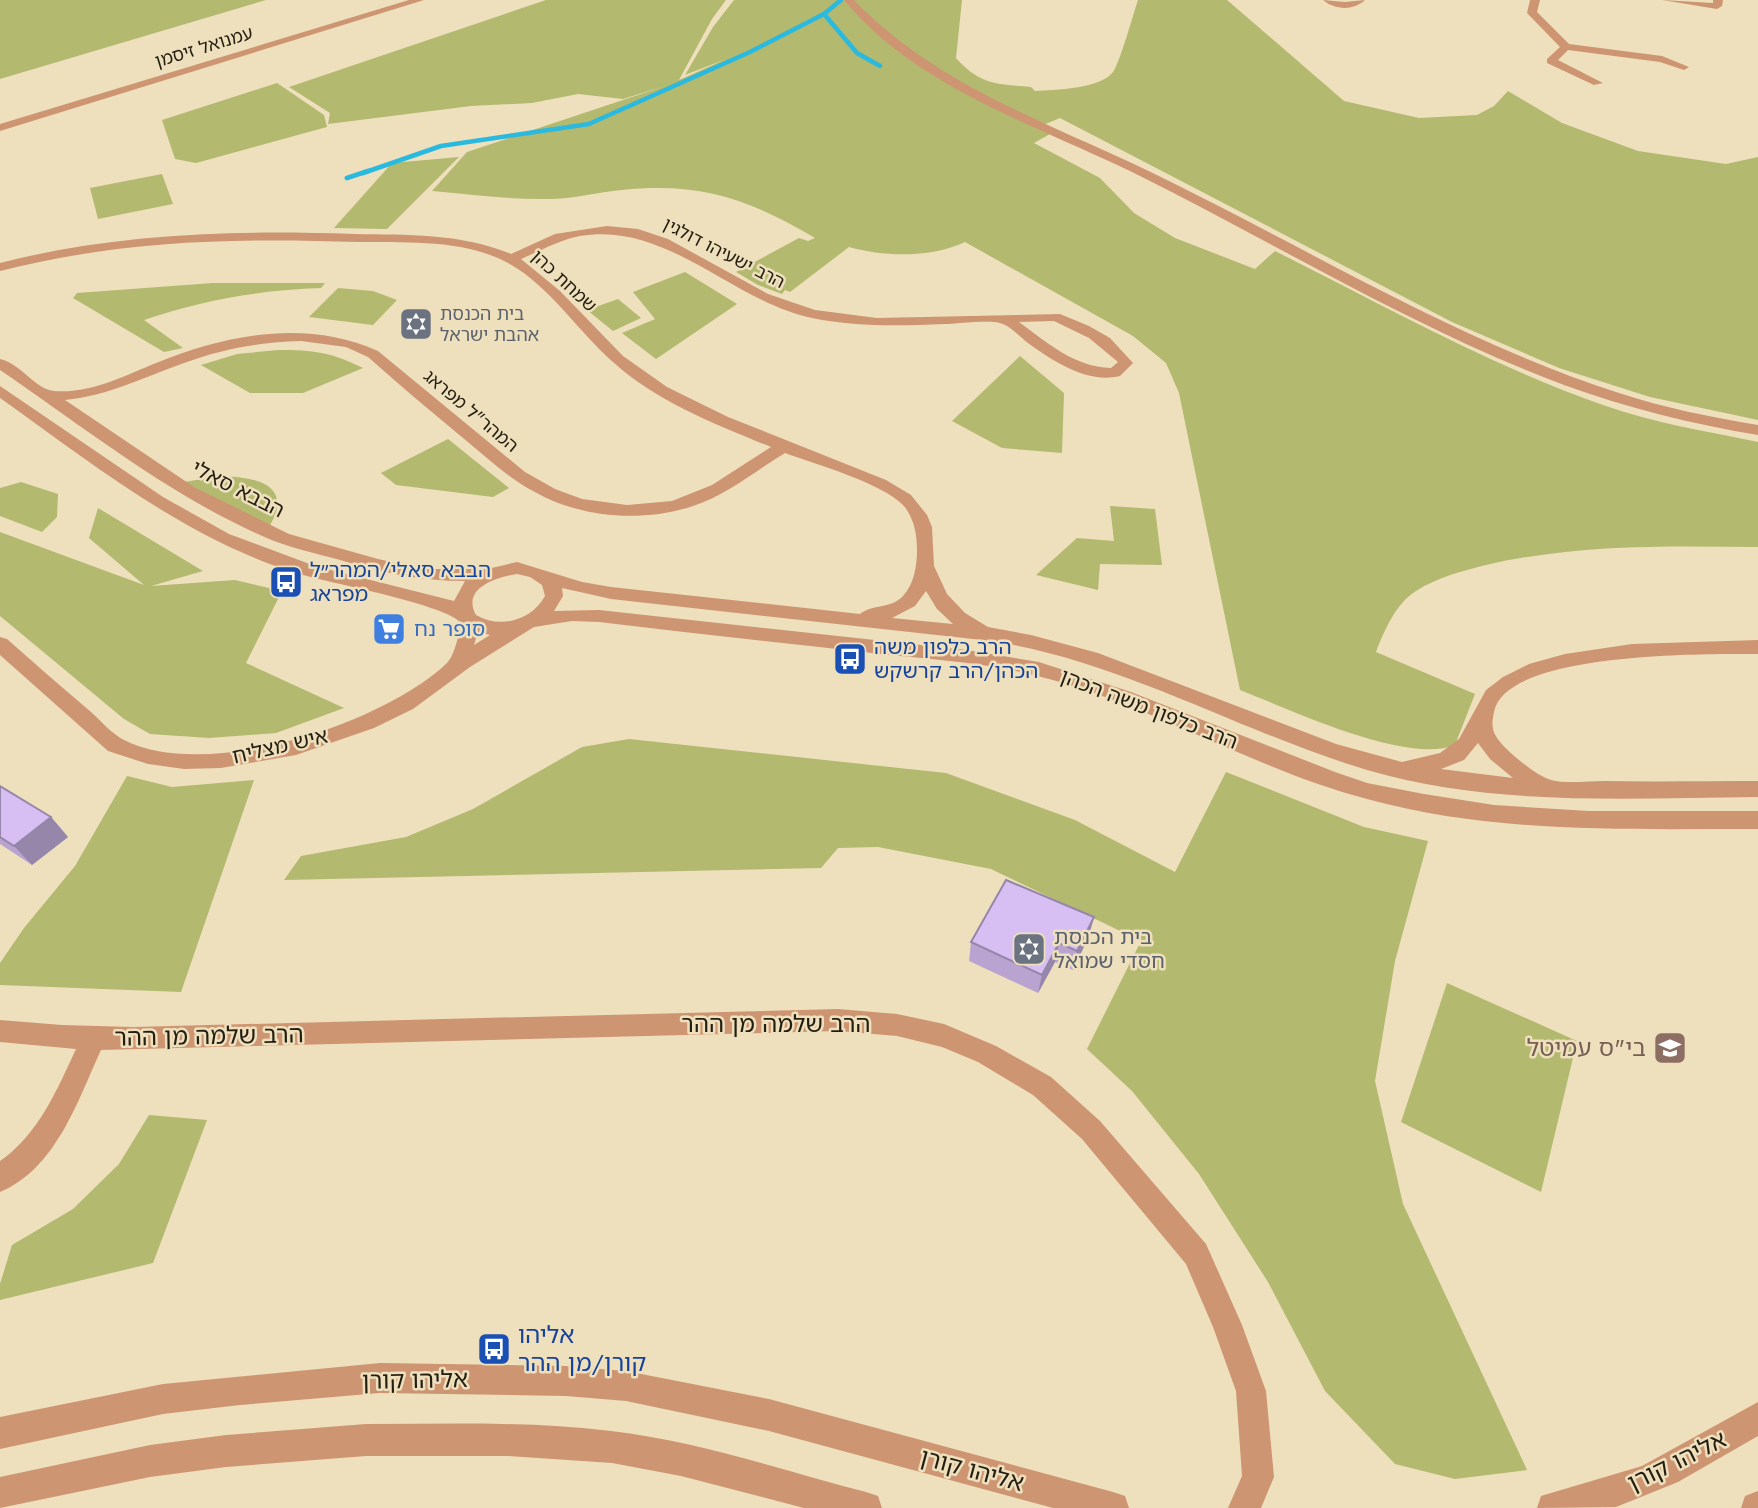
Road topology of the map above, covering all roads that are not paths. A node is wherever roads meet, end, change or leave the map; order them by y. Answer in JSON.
{"nodes":[{"id":1,"x":419,"y":0,"type":"edge"},
{"id":2,"x":849,"y":0,"type":"edge"},
{"id":3,"x":1328,"y":0,"type":"edge"},
{"id":4,"x":1360,"y":0,"type":"edge"},
{"id":5,"x":1535,"y":0,"type":"edge"},
{"id":6,"x":1667,"y":0,"type":"edge"},
{"id":7,"x":1718,"y":0,"type":"edge"},
{"id":8,"x":1566,"y":47,"type":"junction"},
{"id":9,"x":1684,"y":67,"type":"dead end"},
{"id":10,"x":1598,"y":83,"type":"dead end"},
{"id":11,"x":0,"y":128,"type":"edge"},
{"id":12,"x":511,"y":259,"type":"junction"},
{"id":13,"x":0,"y":267,"type":"edge"},
{"id":14,"x":1008,"y":321,"type":"junction"},
{"id":15,"x":0,"y":363,"type":"edge"},
{"id":16,"x":127,"y":381,"type":"junction"},
{"id":17,"x":0,"y":391,"type":"edge"},
{"id":18,"x":47,"y":395,"type":"junction"},
{"id":19,"x":89,"y":423,"type":"junction"},
{"id":20,"x":1758,"y":430,"type":"edge"},
{"id":21,"x":786,"y":445,"type":"junction"},
{"id":22,"x":925,"y":566,"type":"junction"},
{"id":23,"x":542,"y":574,"type":"junction"},
{"id":24,"x":487,"y":575,"type":"junction"},
{"id":25,"x":468,"y":617,"type":"junction"},
{"id":26,"x":845,"y":619,"type":"junction"},
{"id":27,"x":525,"y":624,"type":"junction"},
{"id":28,"x":994,"y":636,"type":"junction"},
{"id":29,"x":0,"y":644,"type":"edge"},
{"id":30,"x":1758,"y":647,"type":"edge"},
{"id":31,"x":457,"y":666,"type":"junction"},
{"id":32,"x":1485,"y":706,"type":"junction"},
{"id":33,"x":1394,"y":768,"type":"junction"},
{"id":34,"x":1544,"y":787,"type":"junction"},
{"id":35,"x":1758,"y":789,"type":"edge"},
{"id":36,"x":1758,"y":820,"type":"edge"},
{"id":37,"x":0,"y":1031,"type":"edge"},
{"id":38,"x":94,"y":1038,"type":"junction"},
{"id":39,"x":0,"y":1178,"type":"edge"},
{"id":40,"x":1758,"y":1418,"type":"edge"},
{"id":41,"x":0,"y":1433,"type":"edge"},
{"id":42,"x":0,"y":1493,"type":"edge"},
{"id":43,"x":866,"y":1508,"type":"edge"},
{"id":44,"x":1114,"y":1508,"type":"edge"},
{"id":45,"x":1244,"y":1508,"type":"edge"},
{"id":46,"x":1553,"y":1508,"type":"edge"}],
"edges":[{"from":1,"to":11,"type":"street","name":"עמנואל זיסמן"},
{"from":2,"to":20,"type":"street"},
{"from":3,"to":4,"type":"street"},
{"from":5,"to":8,"type":"street"},
{"from":6,"to":7,"type":"street"},
{"from":8,"to":9,"type":"street"},
{"from":8,"to":10,"type":"street"},
{"from":12,"to":13,"type":"street","name":"שמחת כהן"},
{"from":12,"to":14,"type":"street","name":"הרב ישעיהו דולגין"},
{"from":12,"to":21,"type":"street","name":"שמחת כהן"},
{"from":14,"to":14,"type":"street","name":"הרב ישעיהו דולגין"},
{"from":15,"to":18,"type":"street","name":"הבבא סאלי"},
{"from":16,"to":18,"type":"street","name":"המהר\"ל מפראג"},
{"from":16,"to":19,"type":"street","name":"המהר\"ל מפראג"},
{"from":16,"to":21,"type":"street","name":"המהר\"ל מפראג"},
{"from":17,"to":25,"type":"street"},
{"from":18,"to":19,"type":"street","name":"הבבא סאלי"},
{"from":19,"to":24,"type":"street","name":"הבבא סאלי"},
{"from":21,"to":22,"type":"street","name":"שמחת כהן"},
{"from":22,"to":26,"type":"street"},
{"from":22,"to":28,"type":"street"},
{"from":23,"to":24,"type":"street"},
{"from":23,"to":26,"type":"street","name":"הרב כלפון משה הכהן"},
{"from":23,"to":27,"type":"street"},
{"from":24,"to":25,"type":"street"},
{"from":25,"to":27,"type":"street"},
{"from":25,"to":31,"type":"street"},
{"from":26,"to":28,"type":"street","name":"הרב כלפון משה הכהן"},
{"from":27,"to":31,"type":"street","name":"איש מצליח"},
{"from":27,"to":36,"type":"street","name":"הרב כלפון משה הכהן"},
{"from":28,"to":33,"type":"street","name":"הרב כלפון משה הכהן"},
{"from":29,"to":31,"type":"street","name":"איש מצליח"},
{"from":30,"to":32,"type":"street"},
{"from":32,"to":33,"type":"street"},
{"from":32,"to":34,"type":"street"},
{"from":33,"to":34,"type":"street","name":"הרב כלפון משה הכהן"},
{"from":34,"to":35,"type":"street","name":"הרב כלפון משה הכהן"},
{"from":37,"to":38,"type":"street","name":"הרב שלמה מן ההר"},
{"from":38,"to":39,"type":"street"},
{"from":38,"to":45,"type":"street","name":"הרב שלמה מן ההר"},
{"from":40,"to":46,"type":"street","name":"אליהו קורן"},
{"from":41,"to":44,"type":"street","name":"אליהו קורן"},
{"from":42,"to":43,"type":"street"}]}
